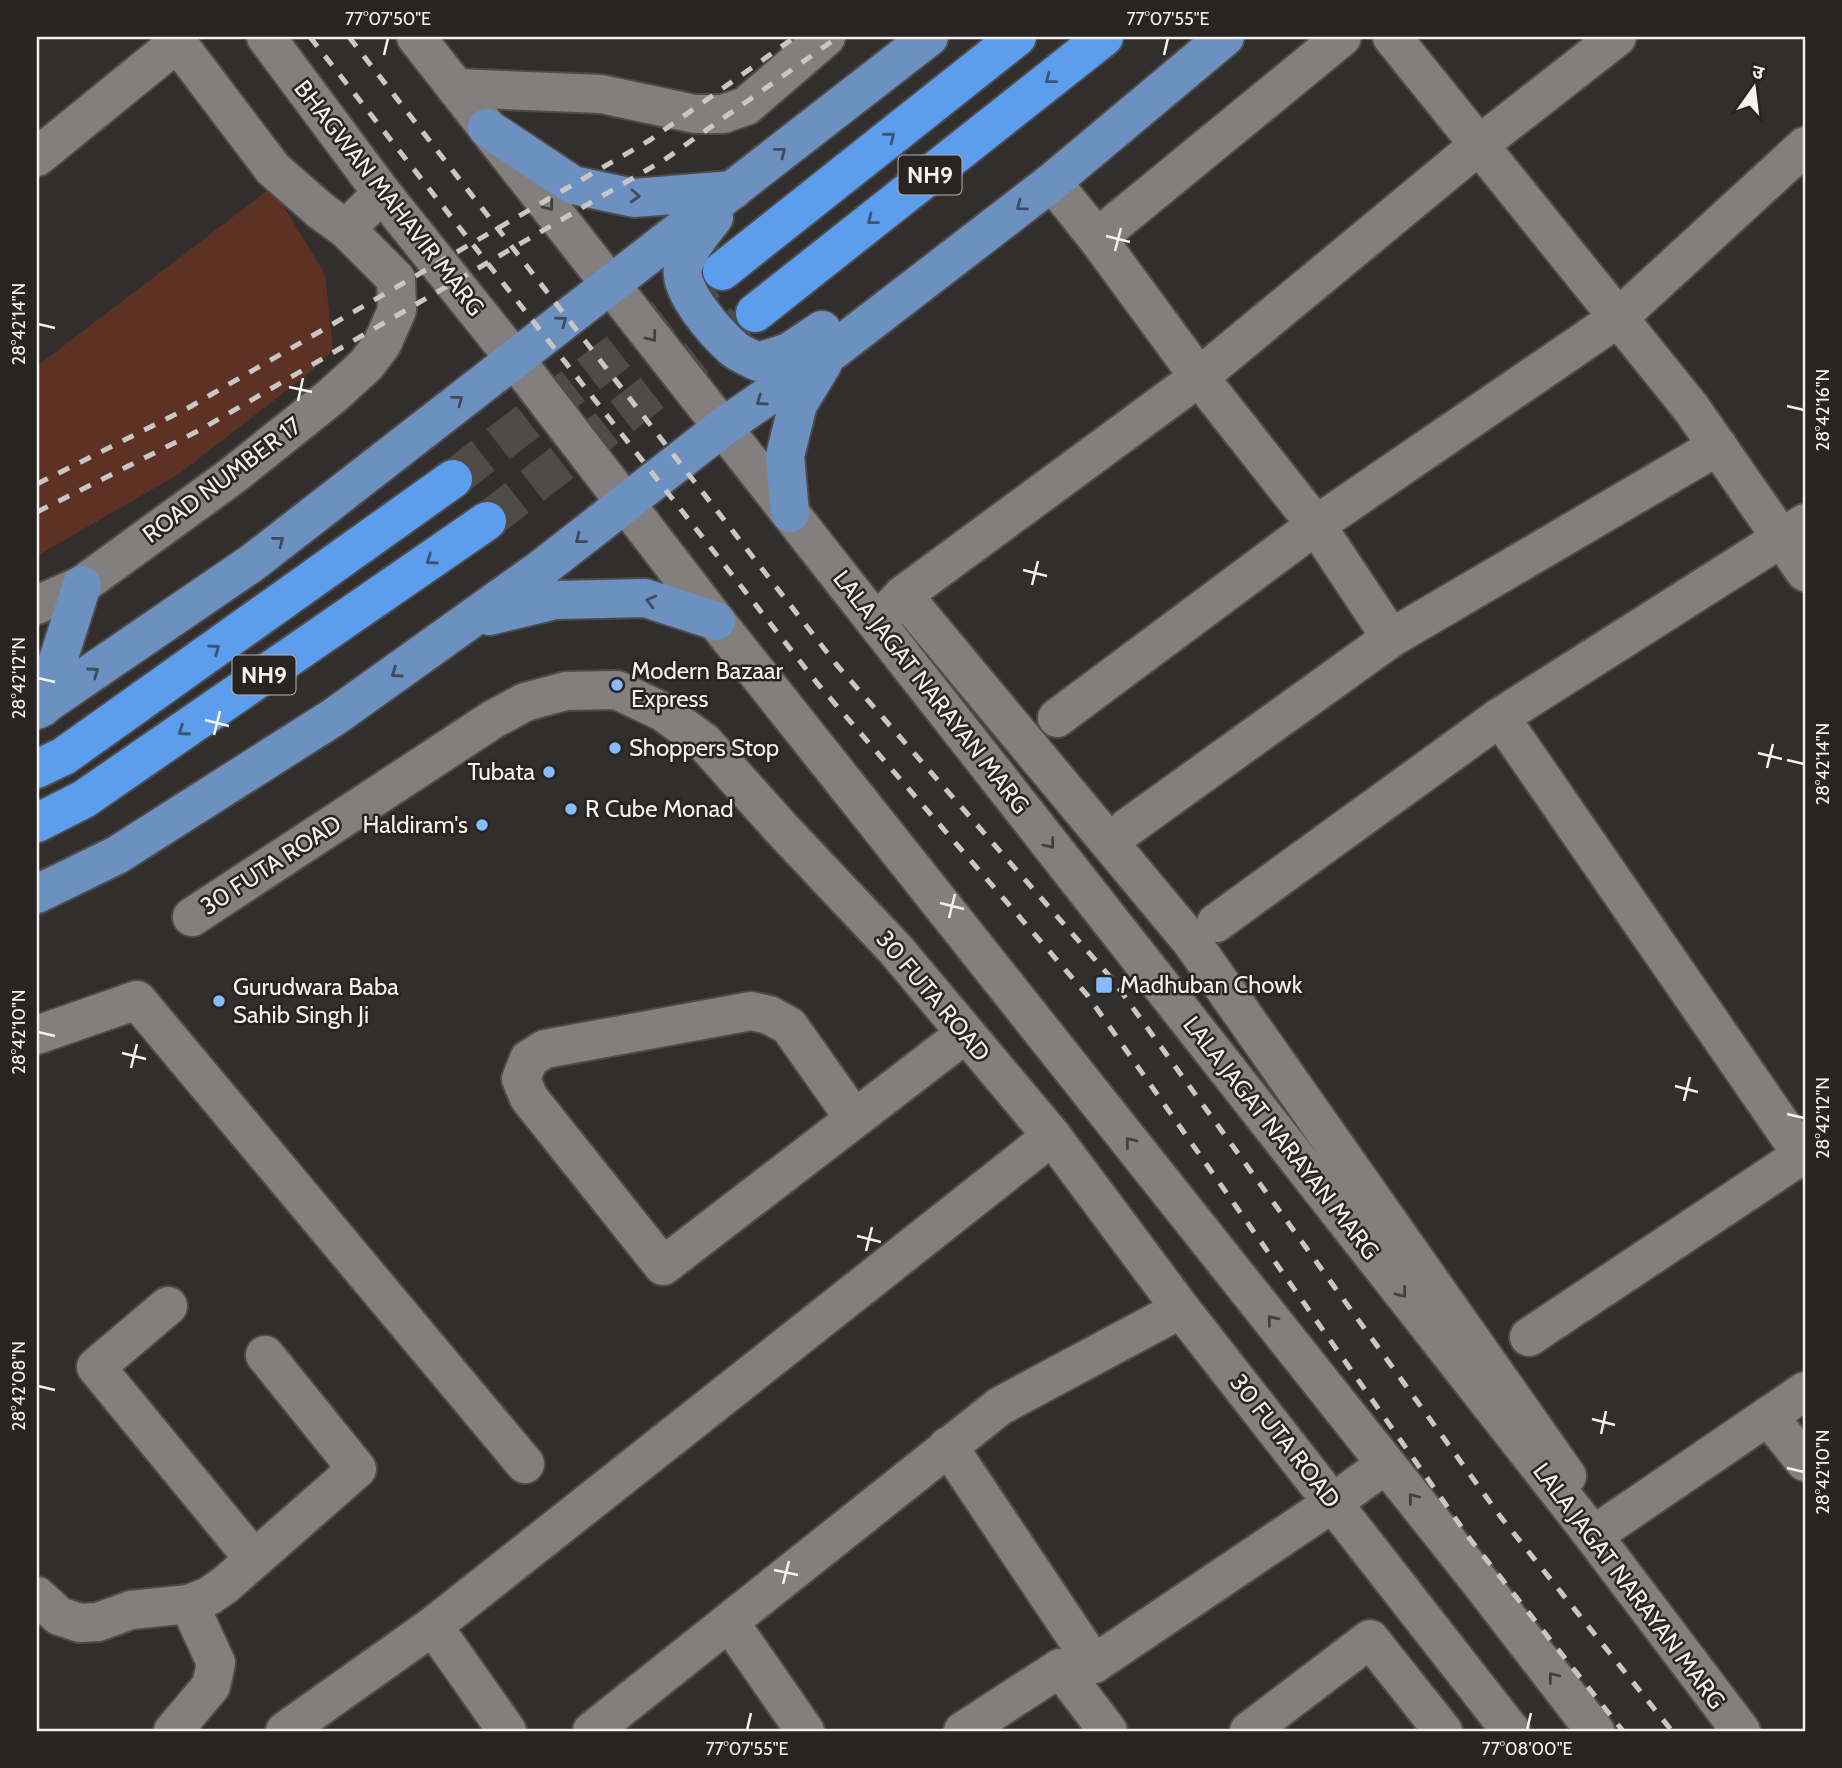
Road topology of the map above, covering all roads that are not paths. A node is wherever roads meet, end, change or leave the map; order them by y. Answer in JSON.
{"nodes":[{"id":1,"x":266,"y":37,"type":"edge"},
{"id":2,"x":416,"y":37,"type":"edge"},
{"id":3,"x":827,"y":37,"type":"edge"},
{"id":4,"x":929,"y":37,"type":"edge"},
{"id":5,"x":1017,"y":37,"type":"edge"},
{"id":6,"x":1104,"y":37,"type":"edge"},
{"id":7,"x":1196,"y":37,"type":"edge"},
{"id":8,"x":1225,"y":37,"type":"edge"},
{"id":9,"x":1342,"y":37,"type":"edge"},
{"id":10,"x":1392,"y":37,"type":"edge"},
{"id":11,"x":1617,"y":37,"type":"edge"},
{"id":12,"x":175,"y":40,"type":"edge"},
{"id":13,"x":456,"y":88,"type":"junction"},
{"id":14,"x":487,"y":128,"type":"junction"},
{"id":15,"x":1479,"y":145,"type":"junction"},
{"id":16,"x":1805,"y":146,"type":"edge"},
{"id":17,"x":37,"y":157,"type":"edge"},
{"id":18,"x":1052,"y":182,"type":"junction"},
{"id":19,"x":733,"y":190,"type":"junction"},
{"id":20,"x":382,"y":193,"type":"junction"},
{"id":21,"x":346,"y":229,"type":"junction"},
{"id":22,"x":1097,"y":238,"type":"junction"},
{"id":23,"x":722,"y":271,"type":"tunnel mouth"},
{"id":24,"x":610,"y":284,"type":"junction"},
{"id":25,"x":755,"y":313,"type":"tunnel mouth"},
{"id":26,"x":1618,"y":318,"type":"junction"},
{"id":27,"x":830,"y":352,"type":"junction"},
{"id":28,"x":514,"y":358,"type":"junction"},
{"id":29,"x":1199,"y":377,"type":"junction"},
{"id":30,"x":723,"y":427,"type":"junction"},
{"id":31,"x":1718,"y":446,"type":"junction"},
{"id":32,"x":453,"y":479,"type":"tunnel mouth"},
{"id":33,"x":626,"y":504,"type":"junction"},
{"id":34,"x":790,"y":513,"type":"junction"},
{"id":35,"x":488,"y":522,"type":"tunnel mouth"},
{"id":36,"x":1316,"y":525,"type":"junction"},
{"id":37,"x":1793,"y":529,"type":"edge"},
{"id":38,"x":1805,"y":572,"type":"edge"},
{"id":39,"x":82,"y":585,"type":"junction"},
{"id":40,"x":903,"y":595,"type":"junction"},
{"id":41,"x":37,"y":605,"type":"edge"},
{"id":42,"x":470,"y":621,"type":"junction"},
{"id":43,"x":716,"y":621,"type":"junction"},
{"id":44,"x":876,"y":623,"type":"junction"},
{"id":45,"x":1391,"y":638,"type":"junction"},
{"id":46,"x":40,"y":708,"type":"edge"},
{"id":47,"x":1500,"y":717,"type":"junction"},
{"id":48,"x":1057,"y":718,"type":"dead end"},
{"id":49,"x":37,"y":769,"type":"edge"},
{"id":50,"x":37,"y":823,"type":"edge"},
{"id":51,"x":1128,"y":828,"type":"dead end"},
{"id":52,"x":37,"y":894,"type":"edge"},
{"id":53,"x":192,"y":917,"type":"dead end"},
{"id":54,"x":1216,"y":923,"type":"dead end"},
{"id":55,"x":965,"y":1034,"type":"junction"},
{"id":56,"x":37,"y":1035,"type":"edge"},
{"id":57,"x":854,"y":1118,"type":"junction"},
{"id":58,"x":1052,"y":1136,"type":"junction"},
{"id":59,"x":1804,"y":1155,"type":"edge"},
{"id":60,"x":168,"y":1306,"type":"dead end"},
{"id":61,"x":1181,"y":1309,"type":"junction"},
{"id":62,"x":1529,"y":1337,"type":"dead end"},
{"id":63,"x":265,"y":1355,"type":"dead end"},
{"id":64,"x":1805,"y":1391,"type":"edge"},
{"id":65,"x":1768,"y":1416,"type":"junction"},
{"id":66,"x":948,"y":1446,"type":"junction"},
{"id":67,"x":1805,"y":1462,"type":"edge"},
{"id":68,"x":525,"y":1464,"type":"dead end"},
{"id":69,"x":1386,"y":1464,"type":"junction"},
{"id":70,"x":1334,"y":1502,"type":"junction"},
{"id":71,"x":1597,"y":1529,"type":"junction"},
{"id":72,"x":254,"y":1559,"type":"junction"},
{"id":73,"x":37,"y":1596,"type":"edge"},
{"id":74,"x":189,"y":1604,"type":"junction"},
{"id":75,"x":730,"y":1623,"type":"junction"},
{"id":76,"x":433,"y":1626,"type":"junction"},
{"id":77,"x":1077,"y":1666,"type":"junction"},
{"id":78,"x":173,"y":1731,"type":"edge"},
{"id":79,"x":285,"y":1731,"type":"edge"},
{"id":80,"x":507,"y":1731,"type":"edge"},
{"id":81,"x":592,"y":1731,"type":"edge"},
{"id":82,"x":804,"y":1731,"type":"edge"},
{"id":83,"x":963,"y":1731,"type":"edge"},
{"id":84,"x":1108,"y":1731,"type":"edge"},
{"id":85,"x":1249,"y":1731,"type":"edge"},
{"id":86,"x":1443,"y":1731,"type":"edge"},
{"id":87,"x":1511,"y":1731,"type":"edge"},
{"id":88,"x":1595,"y":1731,"type":"edge"},
{"id":89,"x":1741,"y":1731,"type":"edge"},
{"id":90,"x":1761,"y":1731,"type":"edge"}],
"edges":[{"from":1,"to":20,"type":"street","name":"BHAGWAN MAHAVIR MARG"},
{"from":2,"to":13,"type":"street"},
{"from":3,"to":13,"type":"street"},
{"from":19,"to":4,"type":"main road","one_way":true},
{"from":23,"to":5,"type":"highway","number":"NH9","one_way":true},
{"from":6,"to":25,"type":"highway","number":"NH9","one_way":true},
{"from":7,"to":19,"type":"main road"},
{"from":8,"to":18,"type":"main road"},
{"from":9,"to":22,"type":"street"},
{"from":10,"to":15,"type":"street"},
{"from":11,"to":15,"type":"street"},
{"from":12,"to":17,"type":"street"},
{"from":12,"to":21,"type":"street","name":"ROAD NUMBER 17"},
{"from":13,"to":14,"type":"street"},
{"from":14,"to":19,"type":"main road","one_way":true},
{"from":14,"to":24,"type":"street","one_way":true},
{"from":15,"to":26,"type":"street"},
{"from":15,"to":29,"type":"street"},
{"from":16,"to":26,"type":"street"},
{"from":18,"to":22,"type":"street"},
{"from":18,"to":27,"type":"main road","one_way":true},
{"from":19,"to":24,"type":"main road"},
{"from":20,"to":21,"type":"street"},
{"from":20,"to":28,"type":"street","name":"BHAGWAN MAHAVIR MARG"},
{"from":21,"to":39,"type":"street","name":"ROAD NUMBER 17"},
{"from":22,"to":29,"type":"street"},
{"from":28,"to":24,"type":"main road","one_way":true},
{"from":24,"to":30,"type":"street","name":"LALA JAGAT NARAYAN MARG","one_way":true},
{"from":26,"to":31,"type":"street"},
{"from":26,"to":36,"type":"street"},
{"from":27,"to":30,"type":"main road","one_way":true},
{"from":27,"to":34,"type":"main road"},
{"from":28,"to":33,"type":"street"},
{"from":46,"to":28,"type":"main road","one_way":true},
{"from":29,"to":36,"type":"street"},
{"from":29,"to":40,"type":"street"},
{"from":30,"to":33,"type":"main road"},
{"from":30,"to":34,"type":"street","name":"LALA JAGAT NARAYAN MARG"},
{"from":31,"to":37,"type":"street"},
{"from":31,"to":45,"type":"street"},
{"from":49,"to":32,"type":"highway","one_way":true},
{"from":33,"to":42,"type":"main road","one_way":true},
{"from":33,"to":43,"type":"street"},
{"from":34,"to":44,"type":"street","name":"LALA JAGAT NARAYAN MARG"},
{"from":35,"to":50,"type":"highway","number":"NH9","one_way":true},
{"from":36,"to":45,"type":"street"},
{"from":36,"to":48,"type":"street"},
{"from":37,"to":38,"type":"street"},
{"from":37,"to":47,"type":"street"},
{"from":39,"to":41,"type":"street","name":"ROAD NUMBER 17"},
{"from":39,"to":46,"type":"main road"},
{"from":40,"to":44,"type":"street"},
{"from":40,"to":71,"type":"street"},
{"from":43,"to":42,"type":"main road","one_way":true},
{"from":42,"to":52,"type":"main road","one_way":true},
{"from":69,"to":43,"type":"street","one_way":true},
{"from":44,"to":71,"type":"street","name":"LALA JAGAT NARAYAN MARG","one_way":true},
{"from":45,"to":51,"type":"street"},
{"from":47,"to":54,"type":"street"},
{"from":47,"to":59,"type":"street"},
{"from":53,"to":55,"type":"street","name":"30 FUTA ROAD"},
{"from":55,"to":57,"type":"street"},
{"from":55,"to":58,"type":"street","name":"30 FUTA ROAD"},
{"from":56,"to":68,"type":"street"},
{"from":57,"to":57,"type":"street"},
{"from":58,"to":61,"type":"street","name":"30 FUTA ROAD"},
{"from":58,"to":76,"type":"street"},
{"from":59,"to":62,"type":"street"},
{"from":60,"to":72,"type":"street"},
{"from":61,"to":66,"type":"street"},
{"from":61,"to":70,"type":"street","name":"30 FUTA ROAD"},
{"from":63,"to":72,"type":"street"},
{"from":64,"to":65,"type":"street"},
{"from":65,"to":67,"type":"street"},
{"from":65,"to":71,"type":"street"},
{"from":66,"to":75,"type":"street"},
{"from":66,"to":77,"type":"street"},
{"from":69,"to":70,"type":"street"},
{"from":88,"to":69,"type":"street","one_way":true},
{"from":70,"to":77,"type":"street"},
{"from":70,"to":87,"type":"street","name":"30 FUTA ROAD"},
{"from":71,"to":89,"type":"street","name":"LALA JAGAT NARAYAN MARG"},
{"from":71,"to":90,"type":"street"},
{"from":72,"to":74,"type":"street"},
{"from":73,"to":74,"type":"street"},
{"from":74,"to":78,"type":"street"},
{"from":75,"to":81,"type":"street"},
{"from":75,"to":82,"type":"street"},
{"from":76,"to":79,"type":"street"},
{"from":76,"to":80,"type":"street"},
{"from":77,"to":83,"type":"street"},
{"from":77,"to":84,"type":"street"},
{"from":85,"to":86,"type":"street"}]}
